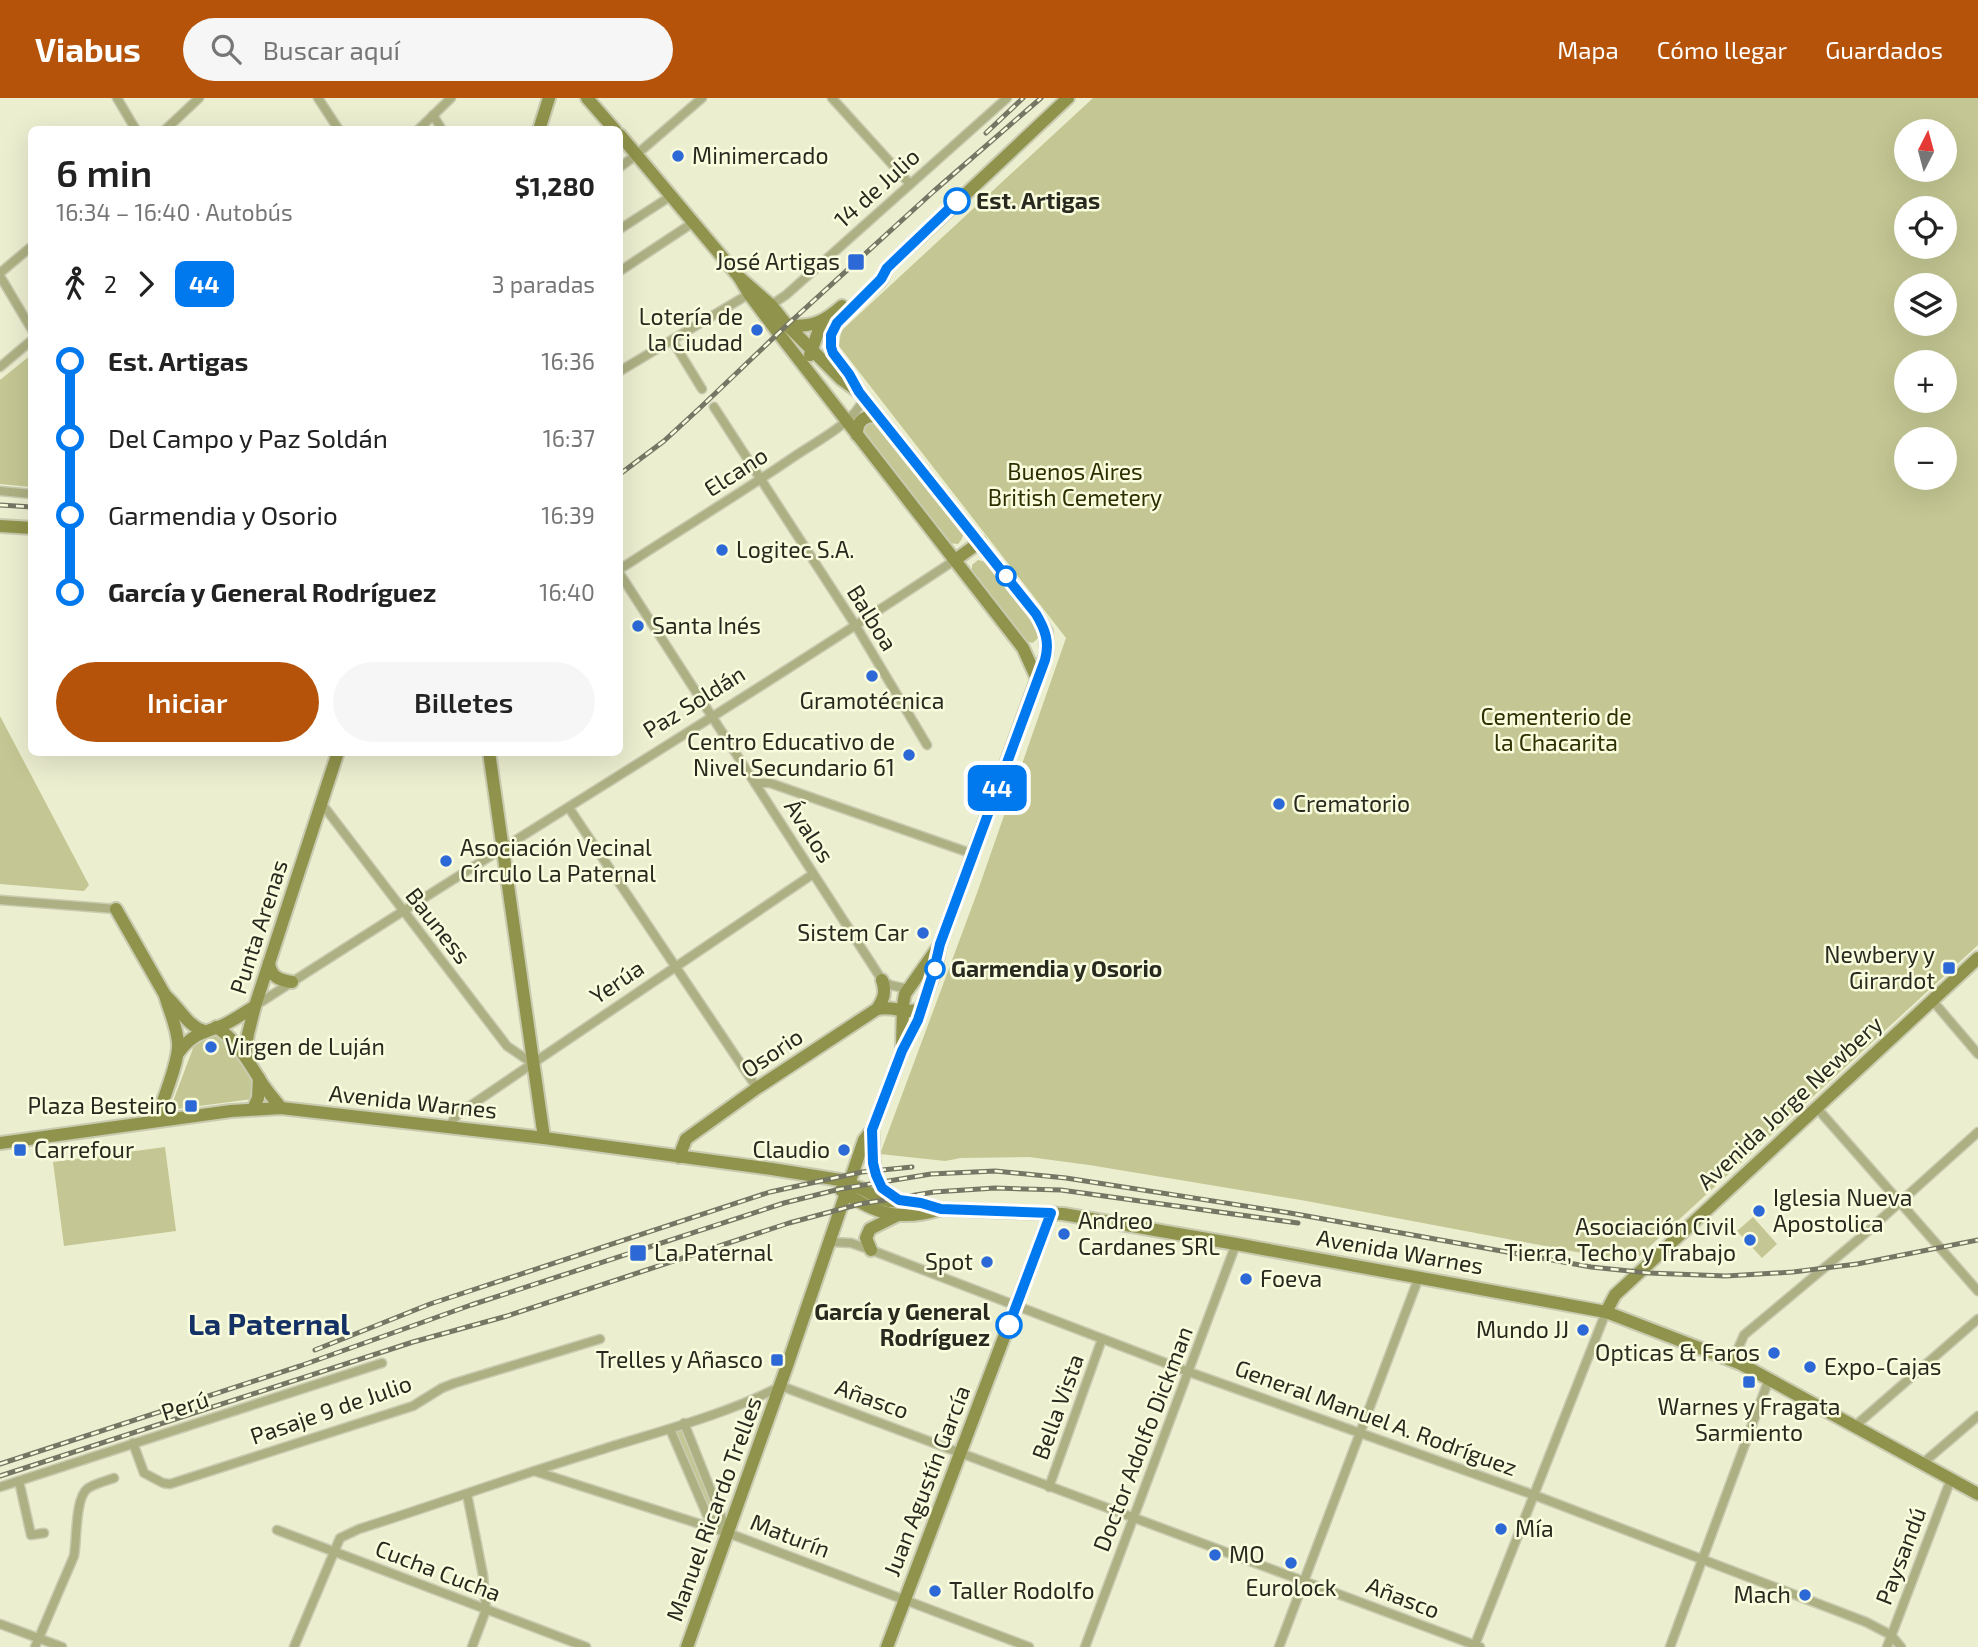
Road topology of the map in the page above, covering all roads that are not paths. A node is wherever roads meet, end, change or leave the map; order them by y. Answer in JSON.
{"nodes":[{"id":1,"x":117,"y":98,"type":"edge"},
{"id":2,"x":199,"y":98,"type":"edge"},
{"id":3,"x":318,"y":98,"type":"edge"},
{"id":4,"x":451,"y":98,"type":"edge"},
{"id":5,"x":549,"y":98,"type":"edge"},
{"id":6,"x":587,"y":98,"type":"edge"},
{"id":7,"x":702,"y":98,"type":"edge"},
{"id":8,"x":832,"y":98,"type":"edge"},
{"id":9,"x":1007,"y":98,"type":"edge"},
{"id":10,"x":1069,"y":98,"type":"edge"},
{"id":11,"x":433,"y":115,"type":"junction"},
{"id":12,"x":134,"y":126,"type":"edge"},
{"id":13,"x":168,"y":126,"type":"edge"},
{"id":14,"x":336,"y":126,"type":"edge"},
{"id":15,"x":422,"y":126,"type":"edge"},
{"id":16,"x":440,"y":126,"type":"edge"},
{"id":17,"x":540,"y":126,"type":"edge"},
{"id":18,"x":612,"y":126,"type":"edge"},
{"id":19,"x":623,"y":139,"type":"edge"},
{"id":20,"x":636,"y":155,"type":"junction"},
{"id":21,"x":623,"y":165,"type":"edge"},
{"id":22,"x":910,"y":184,"type":"junction"},
{"id":23,"x":671,"y":196,"type":"junction"},
{"id":24,"x":694,"y":222,"type":"junction"},
{"id":25,"x":623,"y":227,"type":"edge"},
{"id":26,"x":28,"y":250,"type":"edge"},
{"id":27,"x":623,"y":269,"type":"edge"},
{"id":28,"x":0,"y":274,"type":"edge"},
{"id":29,"x":740,"y":277,"type":"junction"},
{"id":30,"x":750,"y":294,"type":"junction"},
{"id":31,"x":771,"y":305,"type":"junction"},
{"id":32,"x":28,"y":323,"type":"edge"},
{"id":33,"x":831,"y":323,"type":"junction"},
{"id":34,"x":787,"y":325,"type":"junction"},
{"id":35,"x":672,"y":340,"type":"junction"},
{"id":36,"x":28,"y":343,"type":"edge"},
{"id":37,"x":811,"y":349,"type":"junction"},
{"id":38,"x":0,"y":367,"type":"edge"},
{"id":39,"x":623,"y":369,"type":"edge"},
{"id":40,"x":810,"y":372,"type":"junction"},
{"id":41,"x":702,"y":389,"type":"dead end"},
{"id":42,"x":862,"y":395,"type":"junction"},
{"id":43,"x":714,"y":407,"type":"dead end"},
{"id":44,"x":880,"y":418,"type":"junction"},
{"id":45,"x":846,"y":421,"type":"junction"},
{"id":46,"x":857,"y":435,"type":"junction"},
{"id":47,"x":761,"y":479,"type":"junction"},
{"id":48,"x":0,"y":491,"type":"edge"},
{"id":49,"x":28,"y":494,"type":"edge"},
{"id":50,"x":0,"y":526,"type":"edge"},
{"id":51,"x":28,"y":528,"type":"edge"},
{"id":52,"x":980,"y":542,"type":"junction"},
{"id":53,"x":955,"y":560,"type":"junction"},
{"id":54,"x":623,"y":569,"type":"edge"},
{"id":55,"x":623,"y":576,"type":"edge"},
{"id":56,"x":856,"y":626,"type":"junction"},
{"id":57,"x":1037,"y":679,"type":"junction"},
{"id":58,"x":710,"y":716,"type":"junction"},
{"id":59,"x":926,"y":745,"type":"dead end"},
{"id":60,"x":337,"y":756,"type":"edge"},
{"id":61,"x":490,"y":756,"type":"edge"},
{"id":62,"x":755,"y":783,"type":"junction"},
{"id":63,"x":322,"y":804,"type":"junction"},
{"id":64,"x":569,"y":807,"type":"junction"},
{"id":65,"x":501,"y":848,"type":"junction"},
{"id":66,"x":972,"y":854,"type":"junction"},
{"id":67,"x":813,"y":874,"type":"junction"},
{"id":68,"x":0,"y":900,"type":"edge"},
{"id":69,"x":116,"y":909,"type":"joint"},
{"id":70,"x":403,"y":912,"type":"junction"},
{"id":71,"x":940,"y":944,"type":"junction"},
{"id":72,"x":1978,"y":958,"type":"edge"},
{"id":73,"x":269,"y":963,"type":"junction"},
{"id":74,"x":675,"y":966,"type":"junction"},
{"id":75,"x":883,"y":980,"type":"junction"},
{"id":76,"x":292,"y":982,"type":"junction"},
{"id":77,"x":908,"y":989,"type":"junction"},
{"id":78,"x":166,"y":995,"type":"junction"},
{"id":79,"x":1932,"y":1000,"type":"junction"},
{"id":80,"x":923,"y":1003,"type":"junction"},
{"id":81,"x":255,"y":1006,"type":"junction"},
{"id":82,"x":877,"y":1009,"type":"junction"},
{"id":83,"x":902,"y":1010,"type":"junction"},
{"id":84,"x":210,"y":1029,"type":"junction"},
{"id":85,"x":902,"y":1051,"type":"junction"},
{"id":86,"x":179,"y":1052,"type":"junction"},
{"id":87,"x":245,"y":1054,"type":"junction"},
{"id":88,"x":1978,"y":1054,"type":"edge"},
{"id":89,"x":532,"y":1063,"type":"junction"},
{"id":90,"x":259,"y":1078,"type":"junction"},
{"id":91,"x":757,"y":1088,"type":"junction"},
{"id":92,"x":1816,"y":1107,"type":"junction"},
{"id":93,"x":281,"y":1108,"type":"junction"},
{"id":94,"x":253,"y":1109,"type":"junction"},
{"id":95,"x":156,"y":1121,"type":"junction"},
{"id":96,"x":447,"y":1127,"type":"junction"},
{"id":97,"x":872,"y":1130,"type":"junction"},
{"id":98,"x":1978,"y":1132,"type":"edge"},
{"id":99,"x":544,"y":1138,"type":"junction"},
{"id":100,"x":0,"y":1143,"type":"edge"},
{"id":101,"x":679,"y":1157,"type":"junction"},
{"id":102,"x":856,"y":1165,"type":"junction"},
{"id":103,"x":821,"y":1176,"type":"junction"},
{"id":104,"x":848,"y":1188,"type":"junction"},
{"id":105,"x":899,"y":1200,"type":"junction"},
{"id":106,"x":1900,"y":1202,"type":"junction"},
{"id":107,"x":941,"y":1209,"type":"junction"},
{"id":108,"x":1051,"y":1213,"type":"junction"},
{"id":109,"x":898,"y":1215,"type":"junction"},
{"id":110,"x":830,"y":1242,"type":"junction"},
{"id":111,"x":1236,"y":1244,"type":"junction"},
{"id":112,"x":871,"y":1250,"type":"junction"},
{"id":113,"x":1419,"y":1278,"type":"junction"},
{"id":114,"x":1978,"y":1292,"type":"edge"},
{"id":115,"x":1016,"y":1306,"type":"junction"},
{"id":116,"x":1606,"y":1312,"type":"junction"},
{"id":117,"x":1978,"y":1319,"type":"edge"},
{"id":118,"x":600,"y":1339,"type":"dead end"},
{"id":119,"x":1102,"y":1339,"type":"junction"},
{"id":120,"x":1733,"y":1360,"type":"junction"},
{"id":121,"x":382,"y":1363,"type":"dead end"},
{"id":122,"x":1189,"y":1372,"type":"junction"},
{"id":123,"x":1769,"y":1379,"type":"junction"},
{"id":124,"x":780,"y":1386,"type":"junction"},
{"id":125,"x":1978,"y":1416,"type":"edge"},
{"id":126,"x":684,"y":1423,"type":"junction"},
{"id":127,"x":1855,"y":1426,"type":"junction"},
{"id":128,"x":670,"y":1429,"type":"junction"},
{"id":129,"x":1361,"y":1433,"type":"junction"},
{"id":130,"x":134,"y":1443,"type":"junction"},
{"id":131,"x":960,"y":1452,"type":"junction"},
{"id":132,"x":1923,"y":1463,"type":"junction"},
{"id":133,"x":534,"y":1471,"type":"junction"},
{"id":134,"x":114,"y":1478,"type":"dead end"},
{"id":135,"x":1951,"y":1479,"type":"junction"},
{"id":136,"x":19,"y":1481,"type":"junction"},
{"id":137,"x":0,"y":1487,"type":"edge"},
{"id":138,"x":1049,"y":1487,"type":"junction"},
{"id":139,"x":467,"y":1494,"type":"junction"},
{"id":140,"x":1978,"y":1494,"type":"edge"},
{"id":141,"x":1534,"y":1495,"type":"junction"},
{"id":142,"x":1134,"y":1519,"type":"junction"},
{"id":143,"x":277,"y":1530,"type":"dead end"},
{"id":144,"x":44,"y":1533,"type":"dead end"},
{"id":145,"x":728,"y":1533,"type":"junction"},
{"id":146,"x":333,"y":1552,"type":"junction"},
{"id":147,"x":1703,"y":1559,"type":"junction"},
{"id":148,"x":1303,"y":1581,"type":"junction"},
{"id":149,"x":905,"y":1601,"type":"junction"},
{"id":150,"x":486,"y":1609,"type":"junction"},
{"id":151,"x":0,"y":1624,"type":"edge"},
{"id":152,"x":1892,"y":1635,"type":"junction"},
{"id":153,"x":37,"y":1643,"type":"edge"},
{"id":154,"x":1476,"y":1646,"type":"edge"},
{"id":155,"x":62,"y":1647,"type":"edge"},
{"id":156,"x":294,"y":1647,"type":"edge"},
{"id":157,"x":472,"y":1647,"type":"edge"},
{"id":158,"x":586,"y":1647,"type":"edge"},
{"id":159,"x":687,"y":1647,"type":"edge"},
{"id":160,"x":887,"y":1647,"type":"edge"},
{"id":161,"x":1029,"y":1647,"type":"edge"},
{"id":162,"x":1085,"y":1647,"type":"edge"},
{"id":163,"x":1279,"y":1647,"type":"edge"},
{"id":164,"x":1670,"y":1647,"type":"edge"},
{"id":165,"x":1887,"y":1647,"type":"edge"},
{"id":166,"x":1901,"y":1647,"type":"edge"}],
"edges":[{"from":1,"to":12,"type":"street"},
{"from":2,"to":13,"type":"street"},
{"from":3,"to":14,"type":"street"},
{"from":4,"to":11,"type":"street"},
{"from":5,"to":17,"type":"main road"},
{"from":6,"to":18,"type":"main road"},
{"from":7,"to":20,"type":"street"},
{"from":8,"to":22,"type":"street"},
{"from":9,"to":22,"type":"street","name":"14 de Julio"},
{"from":10,"to":33,"type":"main road"},
{"from":11,"to":15,"type":"street"},
{"from":11,"to":16,"type":"street"},
{"from":19,"to":20,"type":"main road"},
{"from":20,"to":21,"type":"street"},
{"from":20,"to":23,"type":"main road"},
{"from":22,"to":31,"type":"street","name":"14 de Julio"},
{"from":23,"to":24,"type":"main road"},
{"from":23,"to":25,"type":"street"},
{"from":24,"to":27,"type":"street"},
{"from":24,"to":29,"type":"main road"},
{"from":26,"to":28,"type":"street"},
{"from":28,"to":32,"type":"street"},
{"from":29,"to":30,"type":"main road"},
{"from":29,"to":31,"type":"main road"},
{"from":30,"to":35,"type":"street"},
{"from":30,"to":40,"type":"main road"},
{"from":31,"to":34,"type":"main road"},
{"from":33,"to":34,"type":"main road"},
{"from":33,"to":37,"type":"main road"},
{"from":33,"to":42,"type":"main road"},
{"from":34,"to":37,"type":"main road"},
{"from":35,"to":39,"type":"street"},
{"from":35,"to":41,"type":"street"},
{"from":36,"to":38,"type":"street"},
{"from":37,"to":40,"type":"main road"},
{"from":37,"to":42,"type":"main road"},
{"from":40,"to":45,"type":"main road"},
{"from":42,"to":44,"type":"main road"},
{"from":42,"to":45,"type":"street","name":"Elcano"},
{"from":43,"to":47,"type":"street","name":"Balboa"},
{"from":44,"to":46,"type":"main road"},
{"from":44,"to":52,"type":"main road"},
{"from":45,"to":46,"type":"main road"},
{"from":45,"to":47,"type":"street","name":"Elcano"},
{"from":46,"to":53,"type":"main road"},
{"from":47,"to":54,"type":"street","name":"Elcano"},
{"from":47,"to":56,"type":"street","name":"Balboa"},
{"from":48,"to":49,"type":"street"},
{"from":50,"to":51,"type":"main road"},
{"from":52,"to":53,"type":"main road"},
{"from":52,"to":57,"type":"main road"},
{"from":53,"to":56,"type":"street","name":"Paz Soldán"},
{"from":53,"to":57,"type":"main road"},
{"from":55,"to":58,"type":"street","name":"Ávalos"},
{"from":56,"to":58,"type":"street","name":"Paz Soldán"},
{"from":56,"to":59,"type":"street","name":"Balboa"},
{"from":57,"to":66,"type":"main road"},
{"from":58,"to":62,"type":"street","name":"Ávalos"},
{"from":58,"to":64,"type":"street","name":"Paz Soldán"},
{"from":60,"to":63,"type":"main road","name":"Punta Arenas"},
{"from":61,"to":65,"type":"main road"},
{"from":62,"to":66,"type":"street"},
{"from":62,"to":67,"type":"street","name":"Ávalos"},
{"from":63,"to":70,"type":"street","name":"Bauness"},
{"from":63,"to":73,"type":"main road","name":"Punta Arenas"},
{"from":64,"to":65,"type":"street","name":"Paz Soldán"},
{"from":64,"to":74,"type":"street"},
{"from":65,"to":70,"type":"street","name":"Paz Soldán"},
{"from":65,"to":89,"type":"main road"},
{"from":66,"to":71,"type":"main road"},
{"from":67,"to":74,"type":"street","name":"Yerúa"},
{"from":67,"to":75,"type":"street","name":"Ávalos"},
{"from":68,"to":69,"type":"street"},
{"from":69,"to":78,"type":"main road"},
{"from":70,"to":76,"type":"street","name":"Paz Soldán"},
{"from":70,"to":89,"type":"street","name":"Bauness"},
{"from":71,"to":77,"type":"main road"},
{"from":71,"to":80,"type":"main road","name":"Manuel Ricardo Trelles"},
{"from":72,"to":79,"type":"main road","name":"Avenida Jorge Newbery"},
{"from":73,"to":76,"type":"main road"},
{"from":73,"to":81,"type":"main road","name":"Punta Arenas"},
{"from":74,"to":89,"type":"street","name":"Yerúa"},
{"from":74,"to":91,"type":"street"},
{"from":75,"to":77,"type":"street"},
{"from":75,"to":82,"type":"main road"},
{"from":76,"to":81,"type":"street","name":"Paz Soldán"},
{"from":77,"to":80,"type":"main road"},
{"from":77,"to":83,"type":"main road"},
{"from":78,"to":84,"type":"main road"},
{"from":78,"to":86,"type":"main road"},
{"from":79,"to":88,"type":"street"},
{"from":79,"to":92,"type":"main road","name":"Avenida Jorge Newbery"},
{"from":80,"to":83,"type":"main road"},
{"from":80,"to":85,"type":"main road","name":"Manuel Ricardo Trelles"},
{"from":81,"to":84,"type":"main road","name":"Paz Soldán"},
{"from":81,"to":87,"type":"main road","name":"Punta Arenas"},
{"from":82,"to":83,"type":"main road"},
{"from":82,"to":91,"type":"main road","name":"Osorio"},
{"from":83,"to":85,"type":"main road"},
{"from":84,"to":86,"type":"main road","name":"Paz Soldán"},
{"from":84,"to":87,"type":"main road"},
{"from":85,"to":97,"type":"main road","name":"Manuel Ricardo Trelles"},
{"from":86,"to":95,"type":"main road"},
{"from":87,"to":90,"type":"main road"},
{"from":89,"to":96,"type":"street","name":"Yerúa"},
{"from":89,"to":99,"type":"main road"},
{"from":90,"to":93,"type":"main road"},
{"from":90,"to":94,"type":"main road"},
{"from":91,"to":101,"type":"main road","name":"Osorio"},
{"from":92,"to":106,"type":"street"},
{"from":92,"to":116,"type":"main road","name":"Avenida Jorge Newbery"},
{"from":93,"to":94,"type":"main road","name":"Avenida Warnes"},
{"from":93,"to":96,"type":"main road","name":"Avenida Warnes"},
{"from":94,"to":95,"type":"main road","name":"Avenida Warnes"},
{"from":95,"to":100,"type":"main road","name":"Avenida Warnes"},
{"from":96,"to":99,"type":"main road","name":"Avenida Warnes"},
{"from":97,"to":102,"type":"main road","name":"Manuel Ricardo Trelles"},
{"from":97,"to":105,"type":"main road"},
{"from":98,"to":106,"type":"street"},
{"from":99,"to":101,"type":"main road","name":"Avenida Warnes"},
{"from":101,"to":103,"type":"main road","name":"Avenida Warnes"},
{"from":102,"to":103,"type":"main road"},
{"from":102,"to":104,"type":"main road","name":"Manuel Ricardo Trelles"},
{"from":103,"to":104,"type":"main road","name":"Avenida Warnes"},
{"from":104,"to":105,"type":"main road","name":"Avenida Warnes"},
{"from":104,"to":109,"type":"main road","name":"Avenida Warnes"},
{"from":104,"to":110,"type":"main road","name":"Manuel Ricardo Trelles"},
{"from":105,"to":107,"type":"main road","name":"Avenida Warnes"},
{"from":106,"to":114,"type":"street"},
{"from":106,"to":120,"type":"street"},
{"from":107,"to":108,"type":"main road","name":"Avenida Warnes"},
{"from":107,"to":109,"type":"main road","name":"Avenida Warnes"},
{"from":108,"to":111,"type":"main road","name":"Avenida Warnes"},
{"from":108,"to":115,"type":"main road","name":"Juan Agustín García"},
{"from":109,"to":112,"type":"main road"},
{"from":110,"to":112,"type":"street","name":"General Manuel A. Rodríguez"},
{"from":110,"to":124,"type":"main road","name":"Manuel Ricardo Trelles"},
{"from":111,"to":113,"type":"main road","name":"Avenida Warnes"},
{"from":111,"to":122,"type":"street","name":"Doctor Adolfo Dickman"},
{"from":112,"to":115,"type":"street","name":"General Manuel A. Rodríguez"},
{"from":113,"to":116,"type":"main road","name":"Avenida Warnes"},
{"from":113,"to":129,"type":"street"},
{"from":115,"to":119,"type":"street","name":"General Manuel A. Rodríguez"},
{"from":115,"to":131,"type":"main road","name":"Juan Agustín García"},
{"from":116,"to":120,"type":"main road","name":"Avenida Warnes"},
{"from":116,"to":141,"type":"street"},
{"from":117,"to":127,"type":"street"},
{"from":118,"to":130,"type":"street","name":"Pasaje 9 de Julio"},
{"from":119,"to":122,"type":"street","name":"General Manuel A. Rodríguez"},
{"from":119,"to":138,"type":"street","name":"Bella Vista"},
{"from":120,"to":123,"type":"main road","name":"Avenida Warnes"},
{"from":121,"to":130,"type":"street","name":"Perú"},
{"from":122,"to":129,"type":"street","name":"General Manuel A. Rodríguez"},
{"from":122,"to":142,"type":"street","name":"Doctor Adolfo Dickman"},
{"from":123,"to":127,"type":"main road","name":"Avenida Warnes"},
{"from":123,"to":147,"type":"street"},
{"from":124,"to":126,"type":"street"},
{"from":124,"to":131,"type":"street","name":"Añasco"},
{"from":124,"to":145,"type":"main road","name":"Manuel Ricardo Trelles"},
{"from":125,"to":132,"type":"street"},
{"from":126,"to":128,"type":"street"},
{"from":126,"to":145,"type":"street"},
{"from":127,"to":132,"type":"main road","name":"Avenida Warnes"},
{"from":128,"to":133,"type":"street"},
{"from":128,"to":145,"type":"street"},
{"from":129,"to":141,"type":"street","name":"General Manuel A. Rodríguez"},
{"from":129,"to":148,"type":"street"},
{"from":130,"to":136,"type":"street","name":"Perú"},
{"from":131,"to":138,"type":"street","name":"Añasco"},
{"from":131,"to":149,"type":"main road","name":"Juan Agustín García"},
{"from":132,"to":135,"type":"main road","name":"Avenida Warnes"},
{"from":133,"to":139,"type":"street"},
{"from":133,"to":145,"type":"street","name":"Maturín"},
{"from":134,"to":153,"type":"street"},
{"from":135,"to":140,"type":"main road","name":"Avenida Warnes"},
{"from":135,"to":152,"type":"street","name":"Paysandú"},
{"from":136,"to":137,"type":"street","name":"Perú"},
{"from":136,"to":144,"type":"street"},
{"from":138,"to":142,"type":"street","name":"Añasco"},
{"from":139,"to":146,"type":"street"},
{"from":139,"to":150,"type":"street"},
{"from":141,"to":147,"type":"street","name":"General Manuel A. Rodríguez"},
{"from":141,"to":154,"type":"street"},
{"from":142,"to":148,"type":"street","name":"Añasco"},
{"from":142,"to":162,"type":"street","name":"Doctor Adolfo Dickman"},
{"from":143,"to":146,"type":"street","name":"Cucha Cucha"},
{"from":145,"to":149,"type":"street","name":"Maturín"},
{"from":145,"to":159,"type":"main road","name":"Manuel Ricardo Trelles"},
{"from":146,"to":150,"type":"street","name":"Cucha Cucha"},
{"from":146,"to":156,"type":"street"},
{"from":147,"to":152,"type":"street","name":"General Manuel A. Rodríguez"},
{"from":147,"to":164,"type":"street"},
{"from":148,"to":154,"type":"street","name":"Añasco"},
{"from":148,"to":163,"type":"street"},
{"from":149,"to":160,"type":"main road","name":"Juan Agustín García"},
{"from":149,"to":161,"type":"street","name":"Maturín"},
{"from":150,"to":157,"type":"street"},
{"from":150,"to":158,"type":"street","name":"Cucha Cucha"},
{"from":151,"to":153,"type":"street"},
{"from":152,"to":165,"type":"street","name":"Paysandú"},
{"from":152,"to":166,"type":"street","name":"General Manuel A. Rodríguez"},
{"from":153,"to":155,"type":"street"}]}
